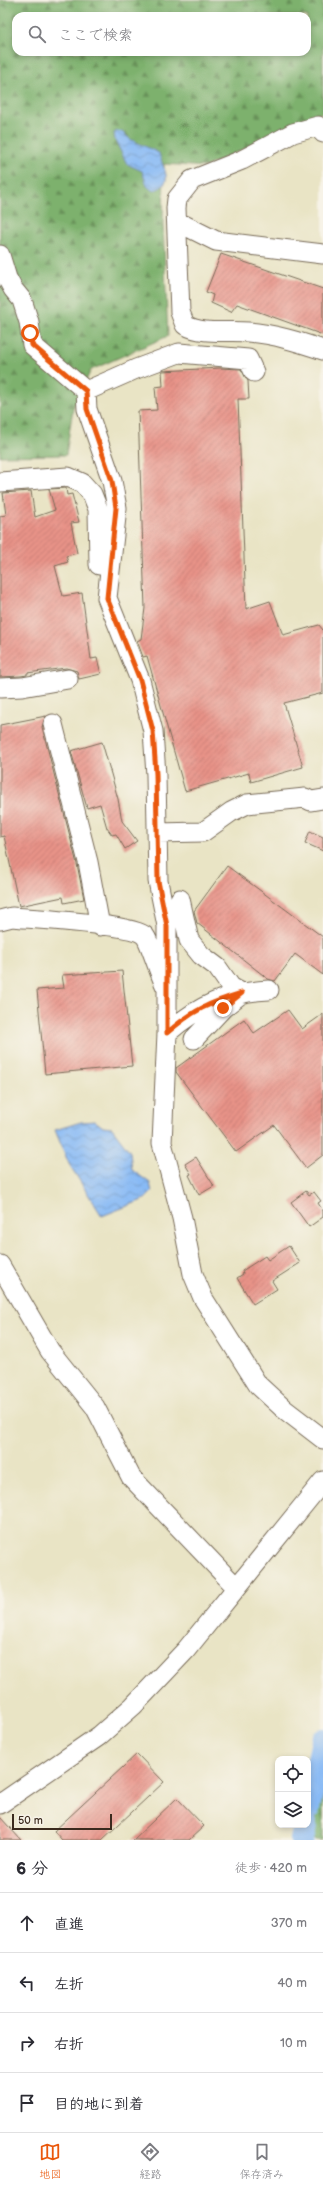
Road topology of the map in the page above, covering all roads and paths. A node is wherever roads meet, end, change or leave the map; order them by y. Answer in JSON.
{"nodes":[{"id":1,"x":323,"y":133,"type":"edge"},
{"id":2,"x":178,"y":222,"type":"junction"},
{"id":3,"x":323,"y":254,"type":"edge"},
{"id":4,"x":0,"y":255,"type":"edge"},
{"id":5,"x":323,"y":350,"type":"edge"},
{"id":6,"x":254,"y":372,"type":"dead end"},
{"id":7,"x":86,"y":391,"type":"junction"},
{"id":8,"x":0,"y":482,"type":"edge"},
{"id":9,"x":107,"y":598,"type":"junction"},
{"id":10,"x":68,"y":679,"type":"dead end"},
{"id":11,"x":0,"y":688,"type":"edge"},
{"id":12,"x":53,"y":724,"type":"dead end"},
{"id":13,"x":323,"y":799,"type":"edge"},
{"id":14,"x":157,"y":833,"type":"junction"},
{"id":15,"x":180,"y":899,"type":"dead end"},
{"id":16,"x":0,"y":920,"type":"edge"},
{"id":17,"x":100,"y":926,"type":"junction"},
{"id":18,"x":269,"y":990,"type":"dead end"},
{"id":19,"x":168,"y":992,"type":"junction"},
{"id":20,"x":242,"y":993,"type":"junction"},
{"id":21,"x":167,"y":1033,"type":"junction"},
{"id":22,"x":194,"y":1039,"type":"dead end"},
{"id":23,"x":0,"y":1265,"type":"edge"},
{"id":24,"x":323,"y":1439,"type":"edge"},
{"id":25,"x":323,"y":1482,"type":"edge"},
{"id":26,"x":236,"y":1587,"type":"junction"},
{"id":27,"x":0,"y":1804,"type":"edge"}],
"edges":[{"from":1,"to":2,"type":"street"},
{"from":2,"to":3,"type":"street"},
{"from":2,"to":5,"type":"street"},
{"from":4,"to":7,"type":"street"},
{"from":6,"to":7,"type":"street"},
{"from":7,"to":9,"type":"street"},
{"from":8,"to":9,"type":"street"},
{"from":9,"to":14,"type":"street"},
{"from":10,"to":11,"type":"street"},
{"from":12,"to":17,"type":"street"},
{"from":13,"to":14,"type":"street"},
{"from":14,"to":19,"type":"street"},
{"from":15,"to":20,"type":"street"},
{"from":16,"to":17,"type":"street"},
{"from":17,"to":19,"type":"street"},
{"from":18,"to":20,"type":"street"},
{"from":19,"to":21,"type":"street"},
{"from":20,"to":21,"type":"street"},
{"from":20,"to":22,"type":"street"},
{"from":21,"to":24,"type":"street"},
{"from":23,"to":26,"type":"street"},
{"from":25,"to":26,"type":"street"},
{"from":26,"to":27,"type":"street"}]}
